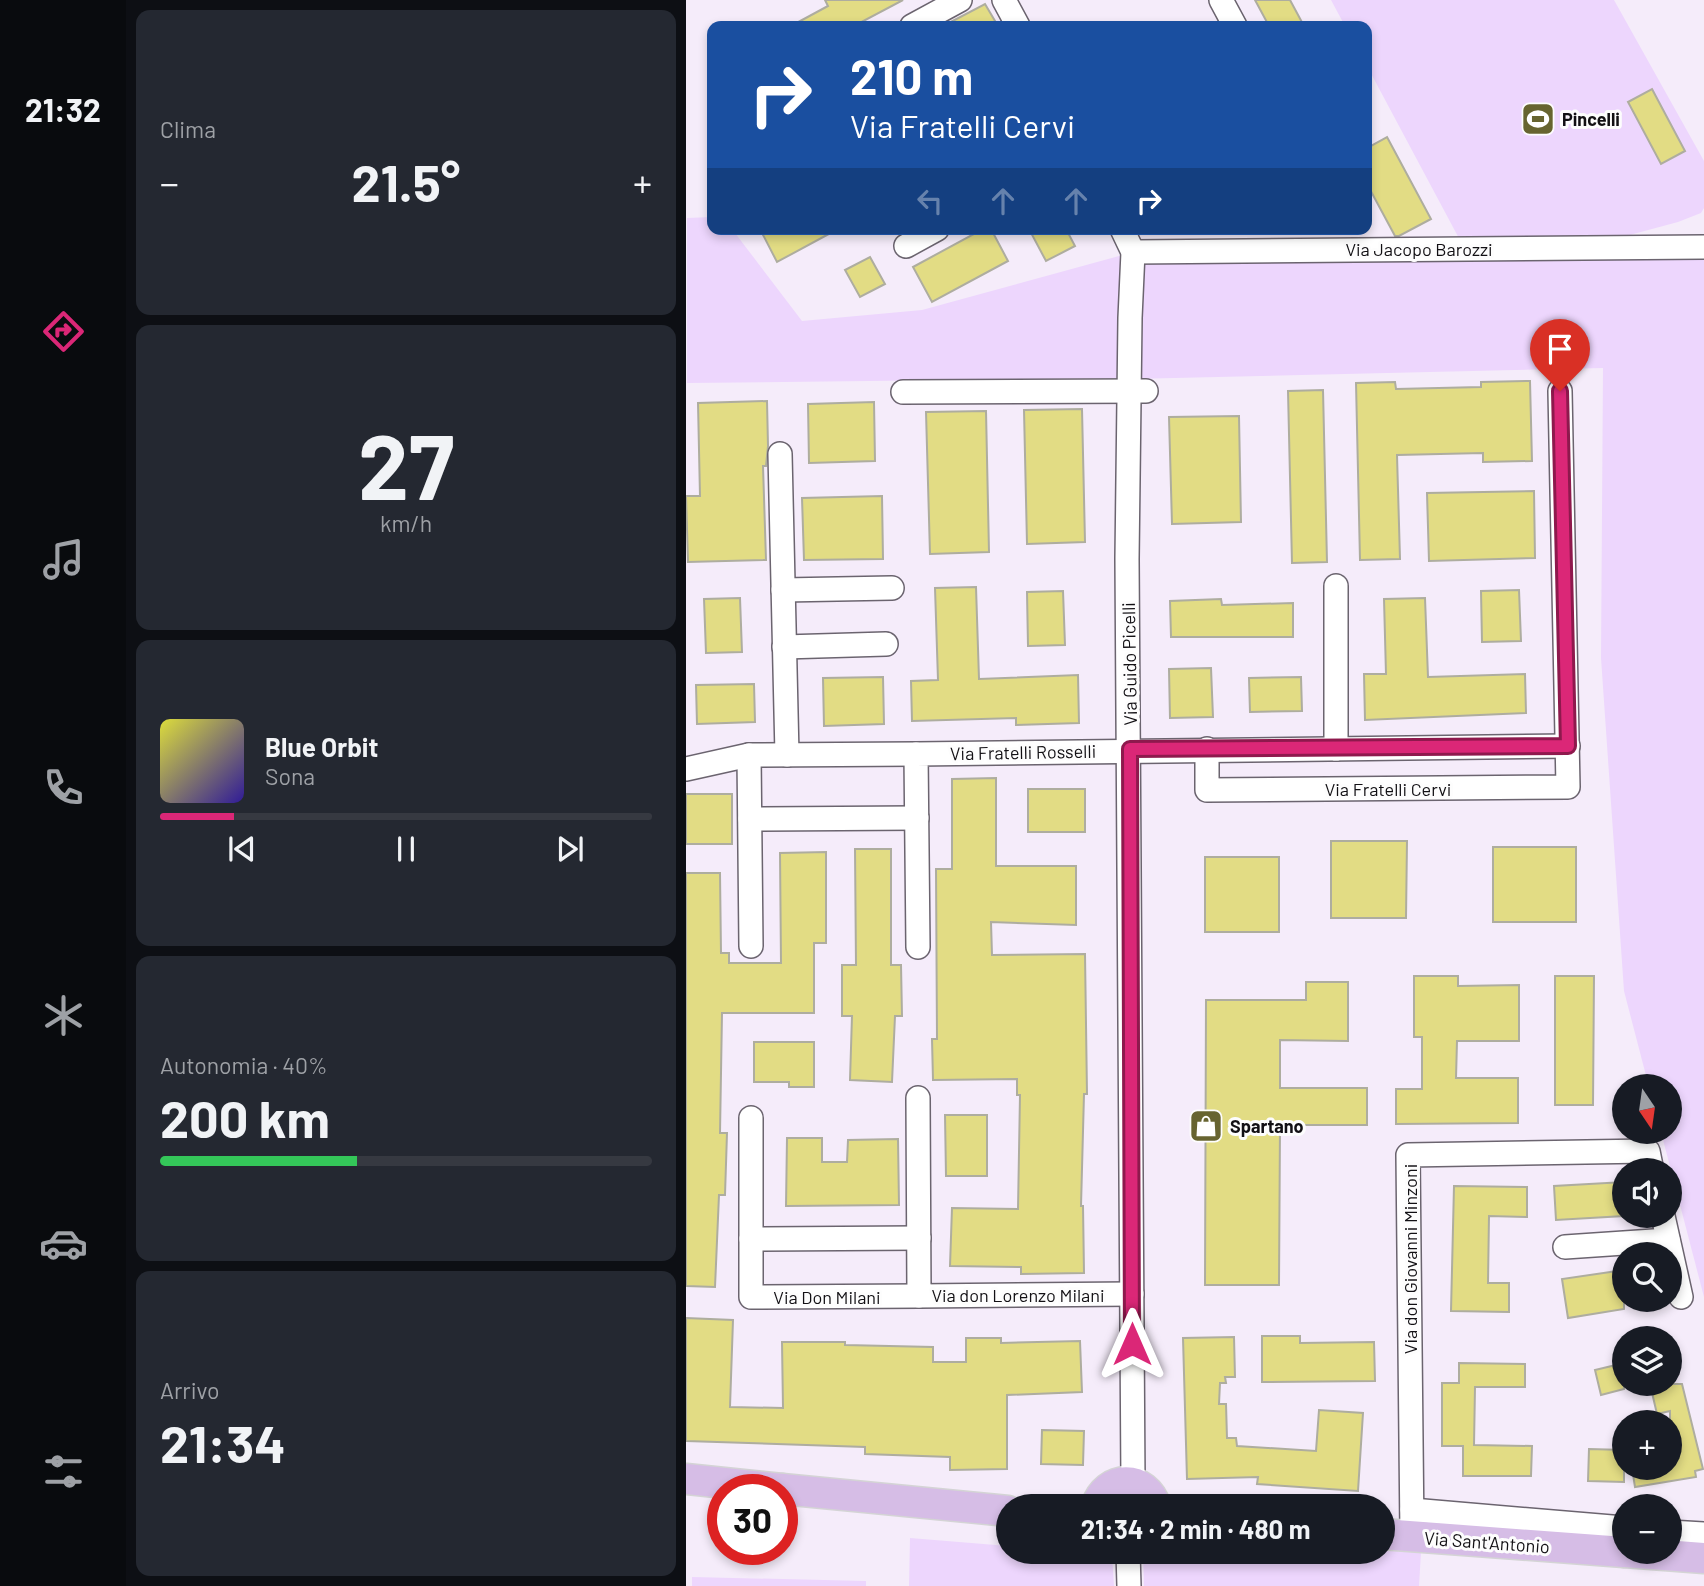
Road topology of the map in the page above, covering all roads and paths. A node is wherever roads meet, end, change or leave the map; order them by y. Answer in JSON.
{"nodes":[{"id":1,"x":960,"y":0,"type":"edge"},
{"id":2,"x":1004,"y":0,"type":"edge"},
{"id":3,"x":1221,"y":0,"type":"edge"},
{"id":4,"x":921,"y":21,"type":"edge"},
{"id":5,"x":1015,"y":21,"type":"edge"},
{"id":6,"x":1232,"y":21,"type":"edge"},
{"id":7,"x":926,"y":235,"type":"edge"},
{"id":8,"x":1125,"y":235,"type":"edge"},
{"id":9,"x":1346,"y":235,"type":"edge"},
{"id":10,"x":906,"y":246,"type":"dead end"},
{"id":11,"x":1704,"y":247,"type":"edge"},
{"id":12,"x":1354,"y":250,"type":"junction"},
{"id":13,"x":1133,"y":252,"type":"junction"},
{"id":14,"x":1138,"y":390,"type":"junction"},
{"id":15,"x":1560,"y":391,"type":"dead end"},
{"id":16,"x":903,"y":392,"type":"dead end"},
{"id":17,"x":780,"y":454,"type":"dead end"},
{"id":18,"x":1336,"y":586,"type":"dead end"},
{"id":19,"x":892,"y":588,"type":"dead end"},
{"id":20,"x":783,"y":590,"type":"junction"},
{"id":21,"x":886,"y":644,"type":"dead end"},
{"id":22,"x":784,"y":647,"type":"junction"},
{"id":23,"x":1568,"y":746,"type":"junction"},
{"id":24,"x":1130,"y":749,"type":"junction"},
{"id":25,"x":1207,"y":749,"type":"junction"},
{"id":26,"x":1336,"y":749,"type":"junction"},
{"id":27,"x":916,"y":754,"type":"junction"},
{"id":28,"x":749,"y":755,"type":"junction"},
{"id":29,"x":787,"y":755,"type":"junction"},
{"id":30,"x":686,"y":769,"type":"edge"},
{"id":31,"x":917,"y":818,"type":"junction"},
{"id":32,"x":750,"y":819,"type":"junction"},
{"id":33,"x":751,"y":946,"type":"dead end"},
{"id":34,"x":918,"y":947,"type":"dead end"},
{"id":35,"x":918,"y":1098,"type":"dead end"},
{"id":36,"x":751,"y":1118,"type":"dead end"},
{"id":37,"x":1649,"y":1158,"type":"edge"},
{"id":38,"x":1665,"y":1228,"type":"edge"},
{"id":39,"x":919,"y":1238,"type":"junction"},
{"id":40,"x":751,"y":1239,"type":"junction"},
{"id":41,"x":1668,"y":1241,"type":"joint"},
{"id":42,"x":1565,"y":1247,"type":"dead end"},
{"id":43,"x":1132,"y":1294,"type":"junction"},
{"id":44,"x":919,"y":1296,"type":"junction"},
{"id":45,"x":686,"y":1479,"type":"edge"},
{"id":46,"x":707,"y":1481,"type":"edge"},
{"id":47,"x":1133,"y":1483,"type":"junction"},
{"id":48,"x":798,"y":1491,"type":"edge"},
{"id":49,"x":1102,"y":1494,"type":"edge"},
{"id":50,"x":1149,"y":1494,"type":"edge"},
{"id":51,"x":996,"y":1510,"type":"edge"},
{"id":52,"x":1402,"y":1526,"type":"edge"},
{"id":53,"x":1612,"y":1532,"type":"edge"},
{"id":54,"x":1682,"y":1533,"type":"edge"},
{"id":55,"x":1704,"y":1534,"type":"edge"},
{"id":56,"x":1592,"y":1538,"type":"junction"},
{"id":57,"x":1612,"y":1546,"type":"edge"},
{"id":58,"x":1682,"y":1556,"type":"edge"},
{"id":59,"x":1704,"y":1558,"type":"edge"},
{"id":60,"x":1128,"y":1564,"type":"edge"},
{"id":61,"x":1129,"y":1586,"type":"edge"}],
"edges":[{"from":1,"to":4,"type":"street"},
{"from":2,"to":5,"type":"street"},
{"from":3,"to":6,"type":"street"},
{"from":7,"to":10,"type":"street"},
{"from":8,"to":13,"type":"street"},
{"from":9,"to":12,"type":"street"},
{"from":11,"to":12,"type":"street","name":"Via Jacopo Barozzi"},
{"from":12,"to":13,"type":"street","name":"Via Jacopo Barozzi"},
{"from":13,"to":14,"type":"street","name":"Via Guido Picelli"},
{"from":14,"to":16,"type":"street"},
{"from":14,"to":24,"type":"street","name":"Via Guido Picelli"},
{"from":15,"to":23,"type":"street","name":"Via Fratelli Cervi"},
{"from":17,"to":20,"type":"street"},
{"from":18,"to":26,"type":"street"},
{"from":19,"to":20,"type":"street"},
{"from":20,"to":22,"type":"street"},
{"from":21,"to":22,"type":"street"},
{"from":22,"to":29,"type":"street"},
{"from":23,"to":25,"type":"street","name":"Via Fratelli Cervi"},
{"from":23,"to":26,"type":"street"},
{"from":24,"to":25,"type":"street"},
{"from":24,"to":27,"type":"street","name":"Via Fratelli Rosselli"},
{"from":24,"to":43,"type":"street","name":"Via Guido Picelli"},
{"from":25,"to":26,"type":"street"},
{"from":27,"to":29,"type":"street","name":"Via Fratelli Rosselli"},
{"from":27,"to":31,"type":"street"},
{"from":28,"to":29,"type":"street","name":"Via Fratelli Rosselli"},
{"from":28,"to":30,"type":"street","name":"Via Fratelli Rosselli"},
{"from":28,"to":32,"type":"street"},
{"from":31,"to":32,"type":"street"},
{"from":31,"to":34,"type":"street"},
{"from":32,"to":33,"type":"street"},
{"from":35,"to":39,"type":"street","name":"Via don Lorenzo Milani"},
{"from":36,"to":40,"type":"street"},
{"from":37,"to":52,"type":"street","name":"Via don Giovanni Minzoni"},
{"from":38,"to":41,"type":"street"},
{"from":39,"to":40,"type":"street"},
{"from":39,"to":44,"type":"street","name":"Via don Lorenzo Milani"},
{"from":40,"to":44,"type":"street","name":"Via Don Milani"},
{"from":41,"to":42,"type":"street"},
{"from":43,"to":44,"type":"street","name":"Via don Lorenzo Milani"},
{"from":43,"to":47,"type":"street","name":"Via Guido Picelli"},
{"from":45,"to":46,"type":"main road"},
{"from":47,"to":49,"type":"main road"},
{"from":47,"to":50,"type":"main road"},
{"from":48,"to":51,"type":"main road"},
{"from":52,"to":56,"type":"main road","name":"Via Sant'Antonio"},
{"from":53,"to":56,"type":"street","name":"Via Sant'Antonio"},
{"from":54,"to":55,"type":"street"},
{"from":56,"to":57,"type":"main road","name":"Via Sant'Antonio"},
{"from":58,"to":59,"type":"main road","name":"Via Sant'Antonio"},
{"from":60,"to":61,"type":"street"}]}
